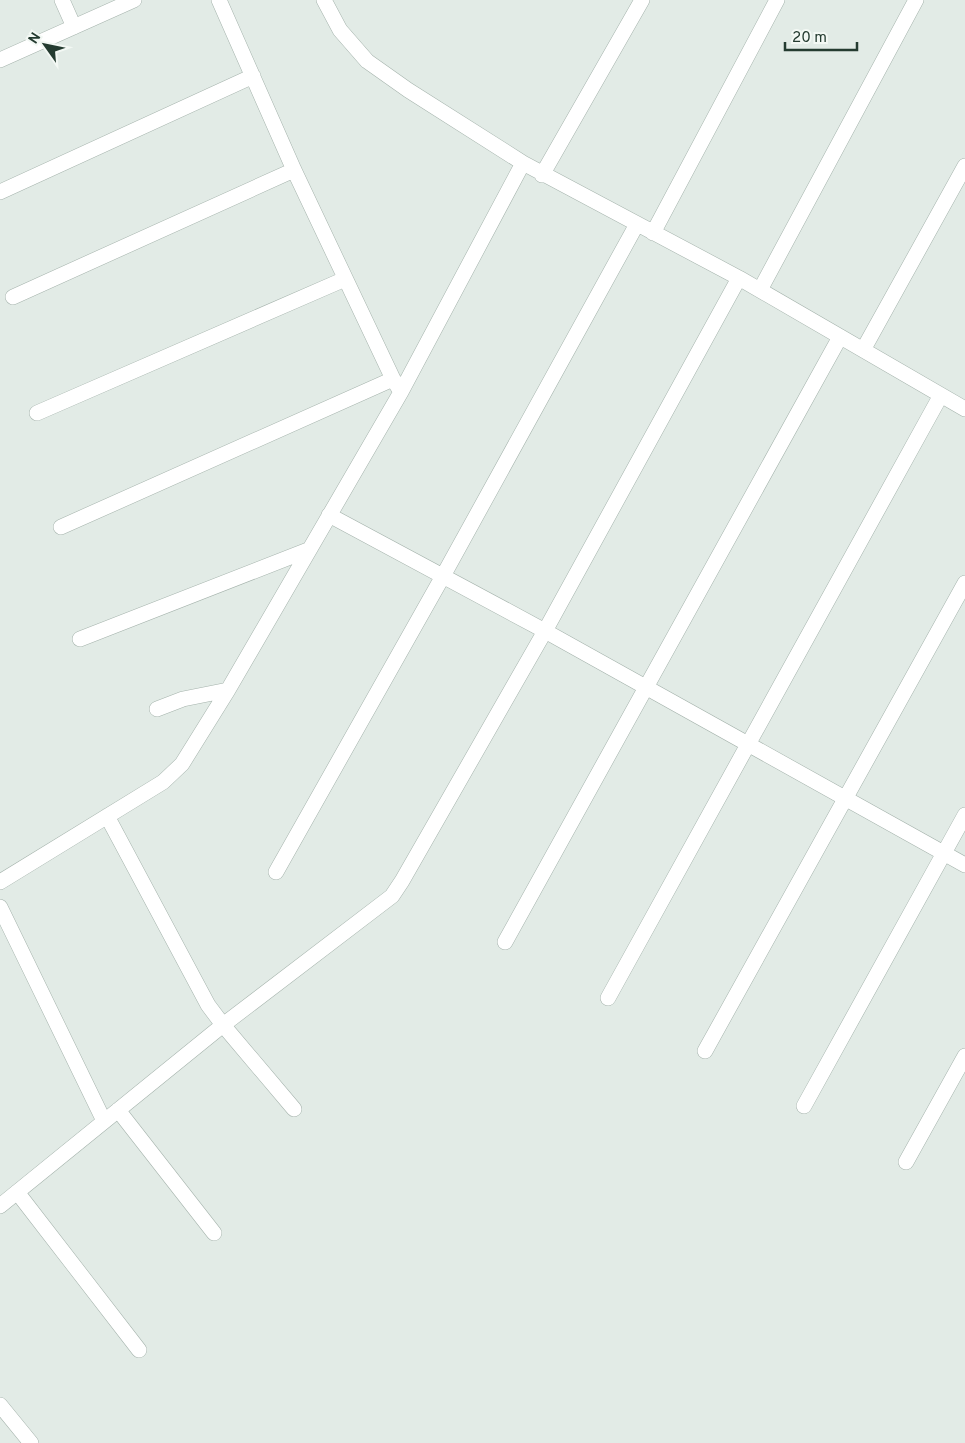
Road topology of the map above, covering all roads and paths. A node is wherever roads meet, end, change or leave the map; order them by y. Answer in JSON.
{"nodes":[{"id":1,"x":62,"y":0,"type":"edge"},
{"id":2,"x":134,"y":0,"type":"edge"},
{"id":3,"x":219,"y":0,"type":"edge"},
{"id":4,"x":324,"y":0,"type":"edge"},
{"id":5,"x":642,"y":0,"type":"edge"},
{"id":6,"x":777,"y":0,"type":"edge"},
{"id":7,"x":916,"y":0,"type":"edge"},
{"id":8,"x":74,"y":27,"type":"junction"},
{"id":9,"x":0,"y":60,"type":"edge"},
{"id":10,"x":253,"y":76,"type":"junction"},
{"id":11,"x":523,"y":163,"type":"junction"},
{"id":12,"x":965,"y":166,"type":"edge"},
{"id":13,"x":294,"y":170,"type":"junction"},
{"id":14,"x":542,"y":175,"type":"junction"},
{"id":15,"x":0,"y":192,"type":"edge"},
{"id":16,"x":637,"y":224,"type":"junction"},
{"id":17,"x":653,"y":233,"type":"junction"},
{"id":18,"x":345,"y":278,"type":"junction"},
{"id":19,"x":739,"y":278,"type":"junction"},
{"id":20,"x":760,"y":290,"type":"junction"},
{"id":21,"x":13,"y":297,"type":"dead end"},
{"id":22,"x":840,"y":337,"type":"junction"},
{"id":23,"x":863,"y":350,"type":"junction"},
{"id":24,"x":397,"y":386,"type":"junction"},
{"id":25,"x":941,"y":395,"type":"junction"},
{"id":26,"x":965,"y":408,"type":"edge"},
{"id":27,"x":37,"y":413,"type":"dead end"},
{"id":28,"x":329,"y":516,"type":"junction"},
{"id":29,"x":61,"y":527,"type":"dead end"},
{"id":30,"x":308,"y":550,"type":"junction"},
{"id":31,"x":443,"y":576,"type":"junction"},
{"id":32,"x":965,"y":583,"type":"edge"},
{"id":33,"x":545,"y":631,"type":"junction"},
{"id":34,"x":80,"y":638,"type":"dead end"},
{"id":35,"x":645,"y":688,"type":"junction"},
{"id":36,"x":228,"y":690,"type":"junction"},
{"id":37,"x":156,"y":709,"type":"dead end"},
{"id":38,"x":749,"y":744,"type":"junction"},
{"id":39,"x":846,"y":799,"type":"junction"},
{"id":40,"x":965,"y":815,"type":"edge"},
{"id":41,"x":107,"y":816,"type":"junction"},
{"id":42,"x":944,"y":854,"type":"junction"},
{"id":43,"x":965,"y":865,"type":"edge"},
{"id":44,"x":276,"y":872,"type":"dead end"},
{"id":45,"x":0,"y":882,"type":"edge"},
{"id":46,"x":0,"y":907,"type":"edge"},
{"id":47,"x":505,"y":942,"type":"dead end"},
{"id":48,"x":608,"y":998,"type":"dead end"},
{"id":49,"x":223,"y":1025,"type":"junction"},
{"id":50,"x":705,"y":1051,"type":"dead end"},
{"id":51,"x":965,"y":1056,"type":"edge"},
{"id":52,"x":804,"y":1106,"type":"dead end"},
{"id":53,"x":118,"y":1110,"type":"junction"},
{"id":54,"x":294,"y":1110,"type":"dead end"},
{"id":55,"x":104,"y":1122,"type":"junction"},
{"id":56,"x":906,"y":1162,"type":"dead end"},
{"id":57,"x":17,"y":1192,"type":"junction"},
{"id":58,"x":0,"y":1206,"type":"edge"},
{"id":59,"x":214,"y":1233,"type":"dead end"},
{"id":60,"x":139,"y":1350,"type":"dead end"},
{"id":61,"x":0,"y":1405,"type":"edge"},
{"id":62,"x":31,"y":1443,"type":"edge"}],
"edges":[{"from":1,"to":8,"type":"street"},
{"from":2,"to":8,"type":"street"},
{"from":3,"to":10,"type":"street"},
{"from":4,"to":11,"type":"street"},
{"from":5,"to":14,"type":"street"},
{"from":6,"to":17,"type":"street"},
{"from":7,"to":20,"type":"street"},
{"from":8,"to":9,"type":"street"},
{"from":10,"to":13,"type":"street"},
{"from":10,"to":15,"type":"street"},
{"from":11,"to":14,"type":"street"},
{"from":11,"to":24,"type":"street"},
{"from":12,"to":23,"type":"street"},
{"from":13,"to":18,"type":"street"},
{"from":13,"to":21,"type":"street"},
{"from":14,"to":16,"type":"street"},
{"from":16,"to":17,"type":"street"},
{"from":16,"to":31,"type":"street"},
{"from":17,"to":19,"type":"street"},
{"from":18,"to":24,"type":"street"},
{"from":18,"to":27,"type":"street"},
{"from":19,"to":20,"type":"street"},
{"from":19,"to":33,"type":"street"},
{"from":20,"to":22,"type":"street"},
{"from":22,"to":23,"type":"street"},
{"from":22,"to":35,"type":"street"},
{"from":23,"to":25,"type":"street"},
{"from":24,"to":28,"type":"street"},
{"from":24,"to":29,"type":"street"},
{"from":25,"to":26,"type":"street"},
{"from":25,"to":38,"type":"street"},
{"from":28,"to":30,"type":"street"},
{"from":28,"to":31,"type":"street"},
{"from":30,"to":34,"type":"street"},
{"from":30,"to":36,"type":"street"},
{"from":31,"to":33,"type":"street"},
{"from":31,"to":44,"type":"street"},
{"from":32,"to":39,"type":"street"},
{"from":33,"to":35,"type":"street"},
{"from":33,"to":49,"type":"street"},
{"from":35,"to":38,"type":"street"},
{"from":35,"to":47,"type":"street"},
{"from":36,"to":37,"type":"street"},
{"from":36,"to":41,"type":"street"},
{"from":38,"to":39,"type":"street"},
{"from":38,"to":48,"type":"street"},
{"from":39,"to":42,"type":"street"},
{"from":39,"to":50,"type":"street"},
{"from":40,"to":42,"type":"street"},
{"from":41,"to":45,"type":"street"},
{"from":41,"to":49,"type":"street"},
{"from":42,"to":43,"type":"street"},
{"from":42,"to":52,"type":"street"},
{"from":46,"to":55,"type":"street"},
{"from":49,"to":53,"type":"street"},
{"from":49,"to":54,"type":"street"},
{"from":51,"to":56,"type":"street"},
{"from":53,"to":55,"type":"street"},
{"from":53,"to":59,"type":"street"},
{"from":55,"to":57,"type":"street"},
{"from":57,"to":58,"type":"street"},
{"from":57,"to":60,"type":"street"},
{"from":61,"to":62,"type":"street"}]}
